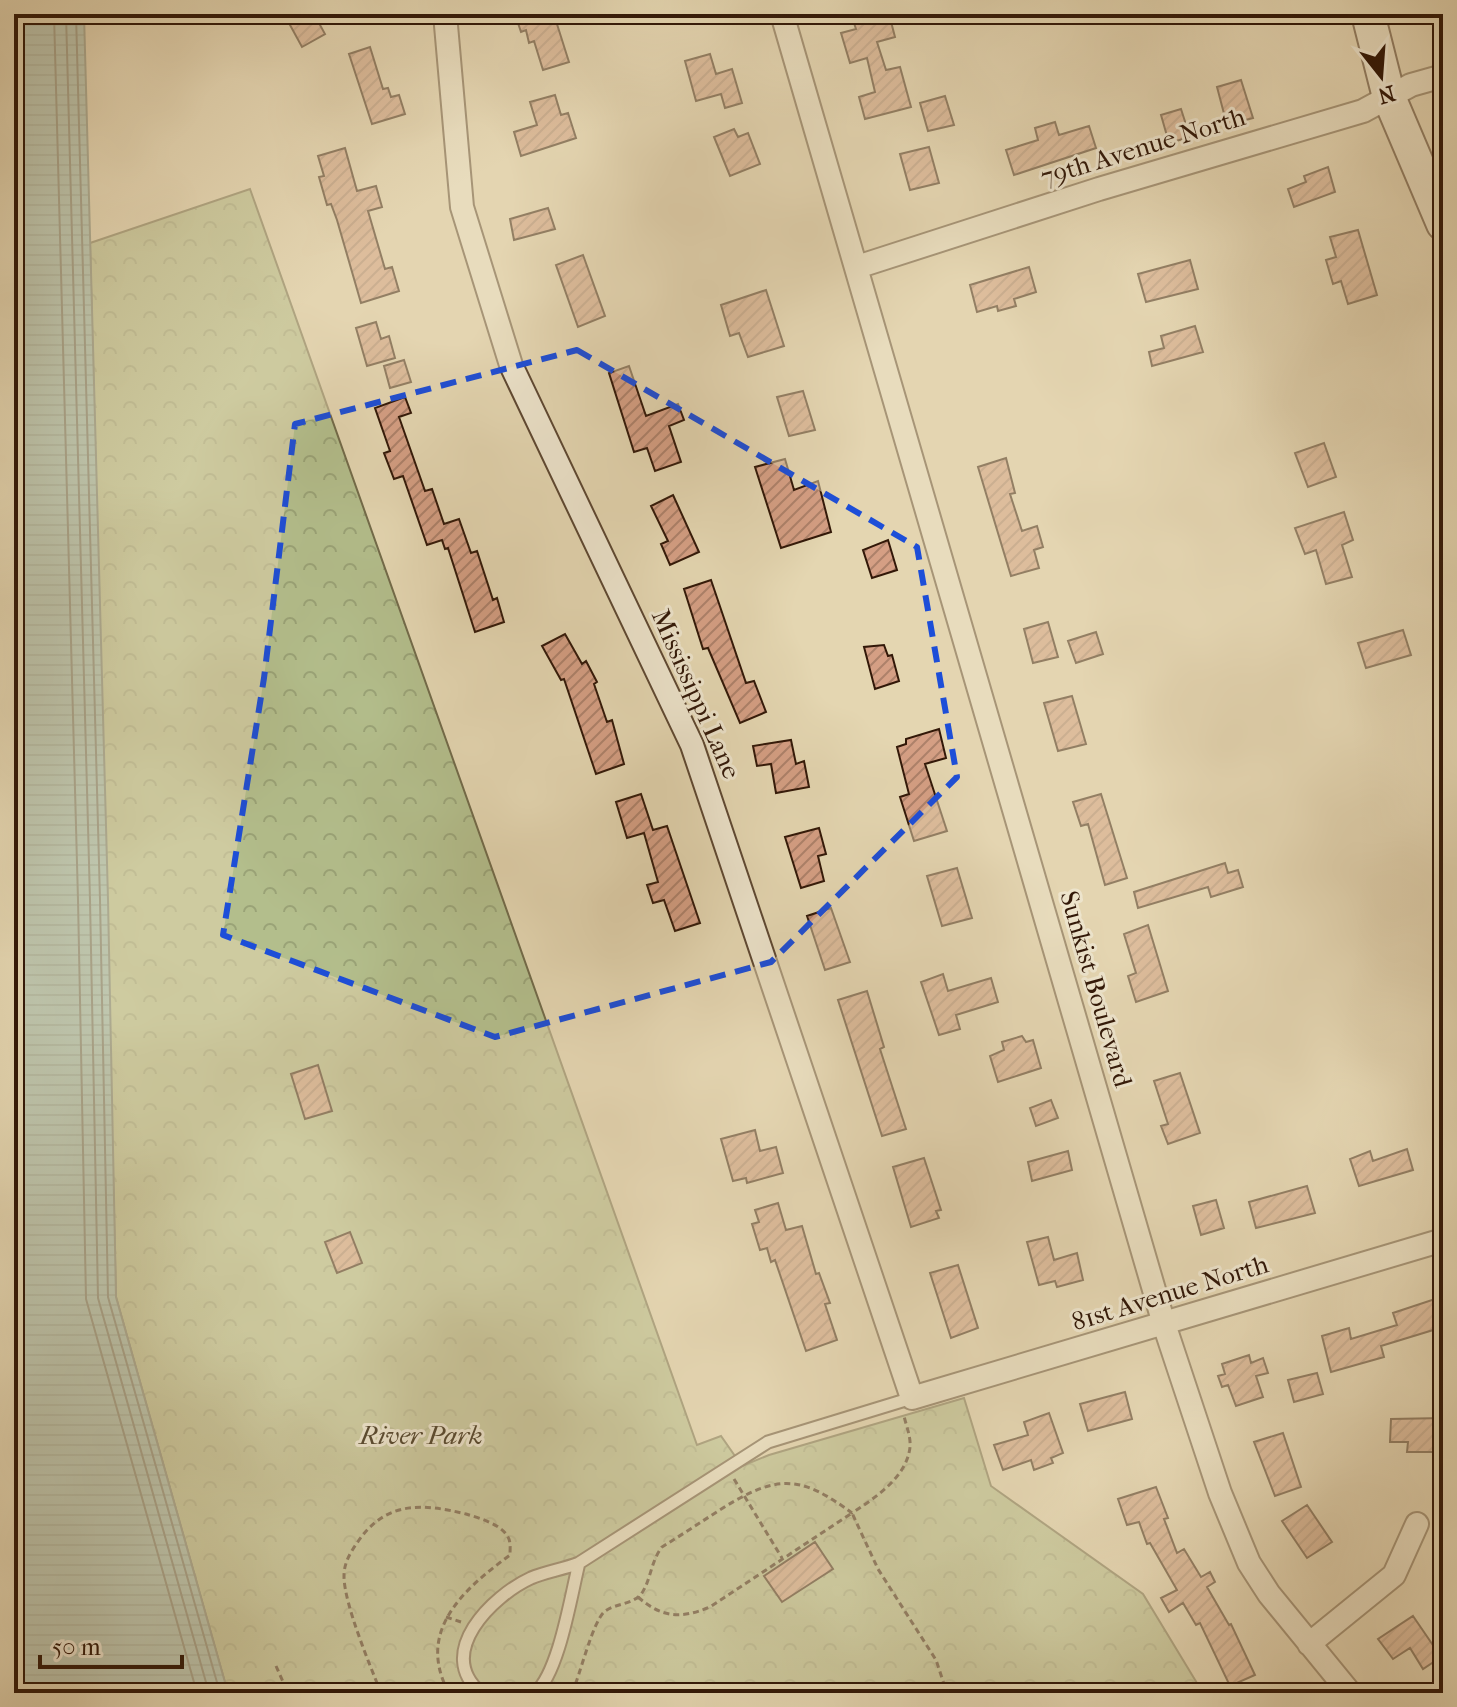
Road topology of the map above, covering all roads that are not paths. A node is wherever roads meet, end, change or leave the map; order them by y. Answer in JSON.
{"nodes":[{"id":1,"x":445,"y":14,"type":"edge"},
{"id":2,"x":782,"y":14,"type":"edge"},
{"id":3,"x":1368,"y":14,"type":"edge"},
{"id":4,"x":1443,"y":76,"type":"edge"},
{"id":5,"x":1389,"y":97,"type":"junction"},
{"id":6,"x":1443,"y":224,"type":"edge"},
{"id":7,"x":857,"y":267,"type":"junction"},
{"id":8,"x":1443,"y":1240,"type":"edge"},
{"id":9,"x":1164,"y":1324,"type":"junction"},
{"id":10,"x":912,"y":1398,"type":"junction"},
{"id":11,"x":1417,"y":1524,"type":"dead end"},
{"id":12,"x":579,"y":1563,"type":"junction"},
{"id":13,"x":1309,"y":1644,"type":"junction"},
{"id":14,"x":481,"y":1693,"type":"edge"},
{"id":15,"x":535,"y":1693,"type":"edge"},
{"id":16,"x":1350,"y":1693,"type":"edge"}],
"edges":[{"from":1,"to":10,"type":"street","name":"Mississippi Lane"},
{"from":2,"to":7,"type":"street","name":"Sunkist Boulevard"},
{"from":3,"to":5,"type":"street"},
{"from":4,"to":5,"type":"street","name":"79th Avenue North"},
{"from":5,"to":6,"type":"street"},
{"from":5,"to":7,"type":"street","name":"79th Avenue North"},
{"from":7,"to":9,"type":"street","name":"Sunkist Boulevard"},
{"from":8,"to":9,"type":"street","name":"81st Avenue North"},
{"from":9,"to":10,"type":"street","name":"81st Avenue North"},
{"from":9,"to":13,"type":"street","name":"Sunkist Boulevard"},
{"from":10,"to":12,"type":"lane"},
{"from":11,"to":13,"type":"street"},
{"from":12,"to":14,"type":"lane"},
{"from":12,"to":15,"type":"lane"},
{"from":13,"to":16,"type":"street","name":"Sunkist Boulevard"}]}
